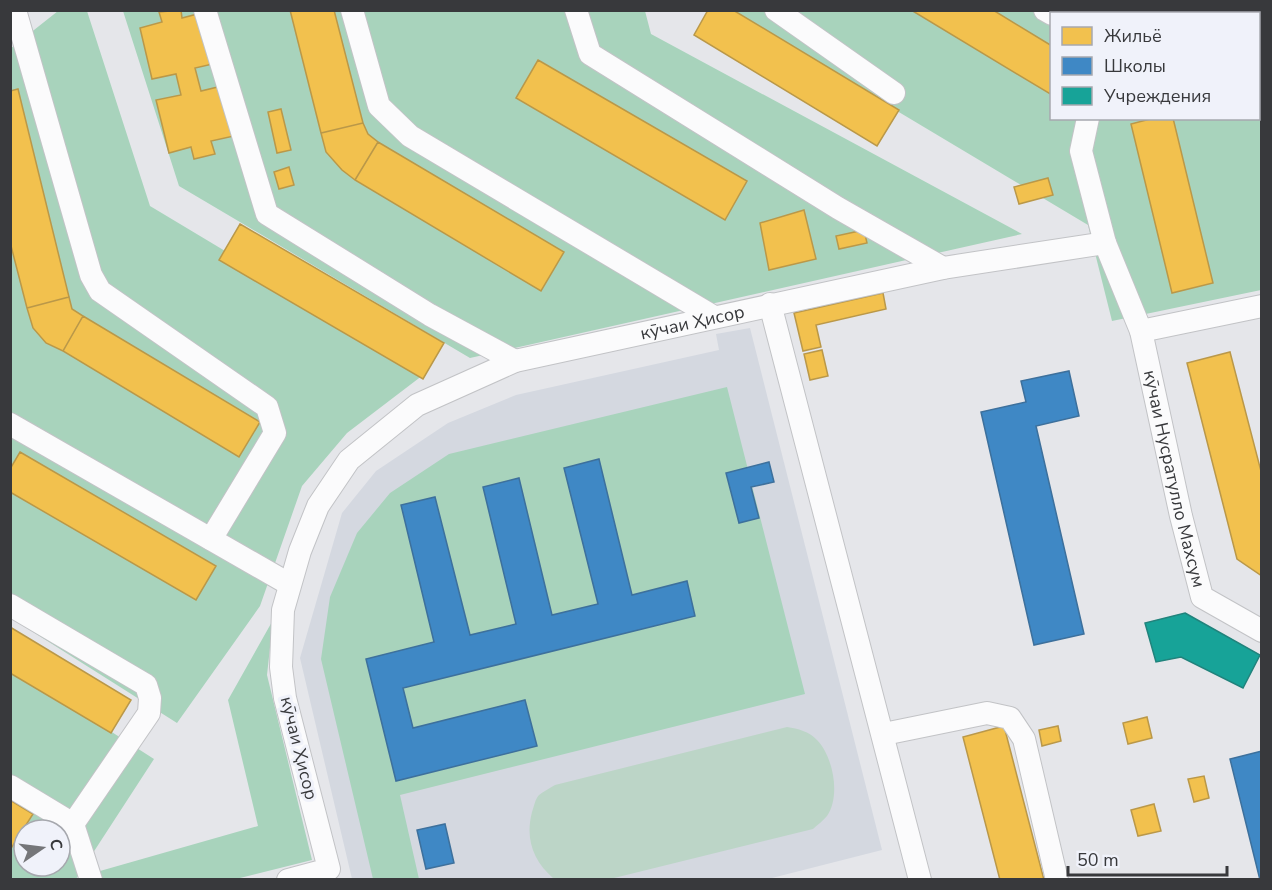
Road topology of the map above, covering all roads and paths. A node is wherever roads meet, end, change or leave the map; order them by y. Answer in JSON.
{"nodes":[{"id":1,"x":15,"y":10,"type":"edge"},
{"id":2,"x":205,"y":10,"type":"edge"},
{"id":3,"x":351,"y":10,"type":"edge"},
{"id":4,"x":576,"y":10,"type":"edge"},
{"id":5,"x":776,"y":10,"type":"edge"},
{"id":6,"x":894,"y":93,"type":"dead end"},
{"id":7,"x":1088,"y":120,"type":"edge"},
{"id":8,"x":1105,"y":243,"type":"junction"},
{"id":9,"x":943,"y":267,"type":"junction"},
{"id":10,"x":770,"y":304,"type":"junction"},
{"id":11,"x":1262,"y":306,"type":"edge"},
{"id":12,"x":714,"y":317,"type":"junction"},
{"id":13,"x":1141,"y":331,"type":"junction"},
{"id":14,"x":515,"y":361,"type":"junction"},
{"id":15,"x":10,"y":424,"type":"edge"},
{"id":16,"x":211,"y":539,"type":"junction"},
{"id":17,"x":289,"y":584,"type":"junction"},
{"id":18,"x":10,"y":605,"type":"edge"},
{"id":19,"x":1262,"y":631,"type":"edge"},
{"id":20,"x":884,"y":734,"type":"junction"},
{"id":21,"x":10,"y":786,"type":"edge"},
{"id":22,"x":73,"y":824,"type":"junction"},
{"id":23,"x":330,"y":874,"type":"edge"},
{"id":24,"x":91,"y":879,"type":"edge"},
{"id":25,"x":288,"y":879,"type":"edge"},
{"id":26,"x":920,"y":879,"type":"edge"},
{"id":27,"x":1057,"y":879,"type":"edge"}],
"edges":[{"from":1,"to":16,"type":"street"},
{"from":2,"to":14,"type":"street"},
{"from":3,"to":12,"type":"street"},
{"from":4,"to":9,"type":"street"},
{"from":5,"to":6,"type":"street"},
{"from":7,"to":8,"type":"street"},
{"from":8,"to":9,"type":"street","name":"кӯчаи Ҳисор"},
{"from":8,"to":13,"type":"street"},
{"from":9,"to":10,"type":"street","name":"кӯчаи Ҳисор"},
{"from":10,"to":12,"type":"street","name":"кӯчаи Ҳисор"},
{"from":10,"to":20,"type":"street"},
{"from":11,"to":13,"type":"street"},
{"from":12,"to":14,"type":"street","name":"кӯчаи Ҳисор"},
{"from":13,"to":19,"type":"street","name":"кӯчаи Hусратулло Махсум"},
{"from":14,"to":17,"type":"street","name":"кӯчаи Ҳисор"},
{"from":15,"to":16,"type":"street"},
{"from":16,"to":17,"type":"street"},
{"from":17,"to":23,"type":"street","name":"кӯчаи Ҳисор"},
{"from":18,"to":22,"type":"street"},
{"from":20,"to":26,"type":"street"},
{"from":20,"to":27,"type":"street"},
{"from":21,"to":22,"type":"street"},
{"from":22,"to":24,"type":"street"},
{"from":23,"to":25,"type":"street","name":"кӯчаи Ҳисор"}]}
